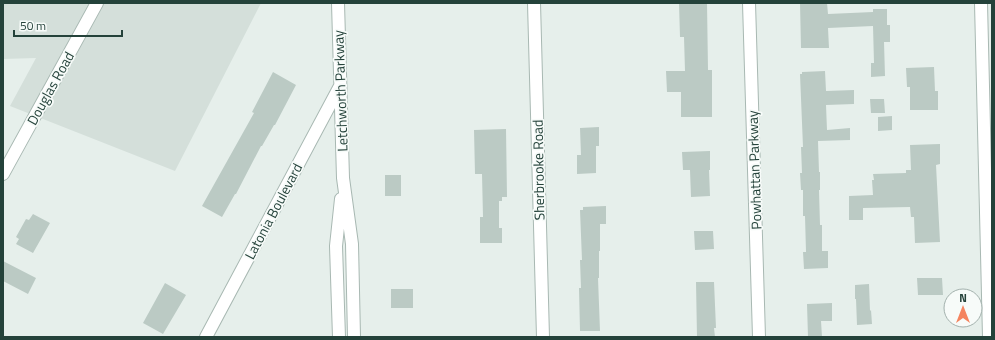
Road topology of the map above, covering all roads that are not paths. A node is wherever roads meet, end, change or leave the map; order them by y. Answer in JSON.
{"nodes":[{"id":1,"x":97,"y":3,"type":"edge"},
{"id":2,"x":338,"y":3,"type":"edge"},
{"id":3,"x":534,"y":3,"type":"edge"},
{"id":4,"x":749,"y":3,"type":"edge"},
{"id":5,"x":981,"y":3,"type":"edge"},
{"id":6,"x":340,"y":85,"type":"junction"},
{"id":7,"x":3,"y":174,"type":"edge"},
{"id":8,"x":343,"y":178,"type":"junction"},
{"id":9,"x":206,"y":337,"type":"edge"},
{"id":10,"x":339,"y":337,"type":"edge"},
{"id":11,"x":354,"y":337,"type":"edge"},
{"id":12,"x":543,"y":337,"type":"edge"},
{"id":13,"x":759,"y":337,"type":"edge"},
{"id":14,"x":989,"y":337,"type":"edge"}],
"edges":[{"from":1,"to":7,"type":"street","name":"Douglas Road"},
{"from":2,"to":6,"type":"street","name":"Letchworth Parkway"},
{"from":3,"to":12,"type":"street","name":"Sherbrooke Road"},
{"from":4,"to":13,"type":"street","name":"Powhattan Parkway"},
{"from":5,"to":14,"type":"street"},
{"from":6,"to":8,"type":"street","name":"Letchworth Parkway"},
{"from":6,"to":9,"type":"street","name":"Latonia Boulevard"},
{"from":8,"to":10,"type":"street","name":"Letchworth Parkway"},
{"from":8,"to":11,"type":"street","name":"Letchworth Parkway"}]}
